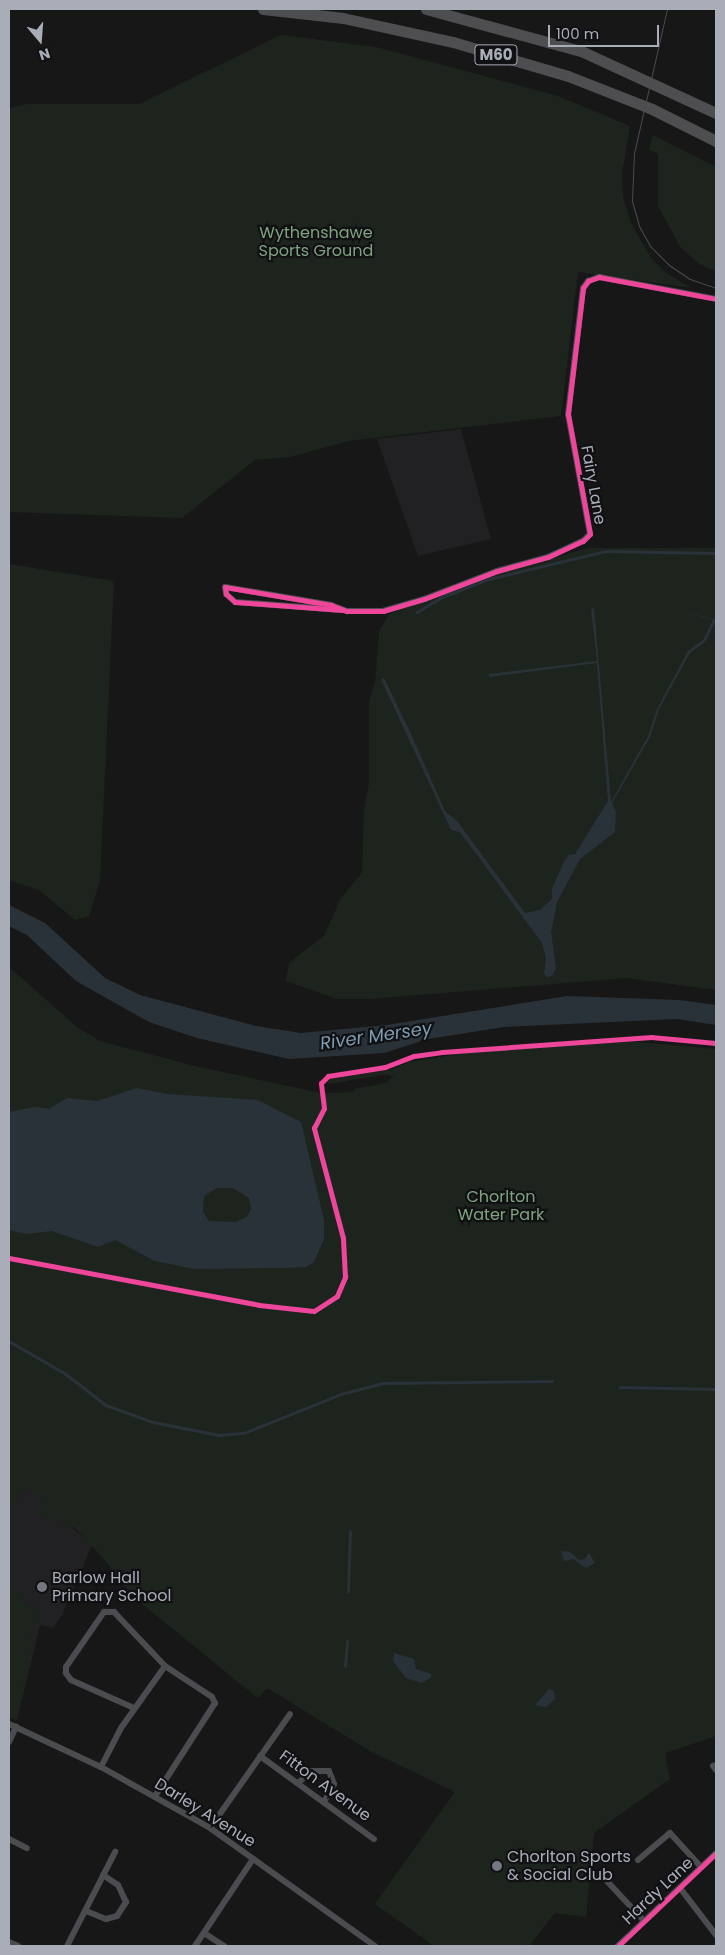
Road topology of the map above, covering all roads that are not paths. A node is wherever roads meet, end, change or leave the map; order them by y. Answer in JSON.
{"nodes":[{"id":1,"x":263,"y":9,"type":"edge"},
{"id":2,"x":426,"y":9,"type":"edge"},
{"id":3,"x":716,"y":113,"type":"edge"},
{"id":4,"x":716,"y":142,"type":"edge"},
{"id":5,"x":716,"y":299,"type":"edge"},
{"id":6,"x":342,"y":610,"type":"junction"},
{"id":7,"x":165,"y":1666,"type":"junction"},
{"id":8,"x":134,"y":1708,"type":"junction"},
{"id":9,"x":290,"y":1714,"type":"dead end"},
{"id":10,"x":9,"y":1724,"type":"edge"},
{"id":11,"x":16,"y":1727,"type":"junction"},
{"id":12,"x":9,"y":1742,"type":"edge"},
{"id":13,"x":260,"y":1756,"type":"junction"},
{"id":14,"x":716,"y":1765,"type":"edge"},
{"id":15,"x":101,"y":1767,"type":"junction"},
{"id":16,"x":716,"y":1770,"type":"edge"},
{"id":17,"x":298,"y":1783,"type":"junction"},
{"id":18,"x":155,"y":1796,"type":"junction"},
{"id":19,"x":324,"y":1802,"type":"junction"},
{"id":20,"x":210,"y":1828,"type":"junction"},
{"id":21,"x":9,"y":1839,"type":"edge"},
{"id":22,"x":374,"y":1839,"type":"dead end"},
{"id":23,"x":27,"y":1848,"type":"dead end"},
{"id":24,"x":115,"y":1852,"type":"dead end"},
{"id":25,"x":716,"y":1853,"type":"edge"},
{"id":26,"x":253,"y":1859,"type":"junction"},
{"id":27,"x":638,"y":1860,"type":"dead end"},
{"id":28,"x":701,"y":1867,"type":"junction"},
{"id":29,"x":104,"y":1875,"type":"junction"},
{"id":30,"x":605,"y":1879,"type":"dead end"},
{"id":31,"x":680,"y":1888,"type":"junction"},
{"id":32,"x":86,"y":1911,"type":"junction"},
{"id":33,"x":644,"y":1921,"type":"junction"},
{"id":34,"x":204,"y":1933,"type":"junction"},
{"id":35,"x":716,"y":1934,"type":"edge"},
{"id":36,"x":9,"y":1942,"type":"edge"},
{"id":37,"x":18,"y":1946,"type":"edge"},
{"id":38,"x":67,"y":1946,"type":"edge"},
{"id":39,"x":195,"y":1946,"type":"edge"},
{"id":40,"x":224,"y":1946,"type":"edge"},
{"id":41,"x":375,"y":1946,"type":"edge"},
{"id":42,"x":618,"y":1946,"type":"edge"}],
"edges":[{"from":1,"to":4,"type":"highway","number":"M60"},
{"from":2,"to":3,"type":"highway","number":"M60"},
{"from":5,"to":6,"type":"street","name":"Fairy Lane"},
{"from":6,"to":6,"type":"street","name":"Fairy Lane"},
{"from":7,"to":8,"type":"street"},
{"from":7,"to":8,"type":"street"},
{"from":7,"to":18,"type":"street"},
{"from":8,"to":15,"type":"street"},
{"from":9,"to":13,"type":"street"},
{"from":10,"to":11,"type":"street","name":"Darley Avenue"},
{"from":11,"to":12,"type":"street"},
{"from":11,"to":15,"type":"street","name":"Darley Avenue"},
{"from":13,"to":17,"type":"street","name":"Fitton Avenue"},
{"from":13,"to":20,"type":"street"},
{"from":14,"to":16,"type":"street"},
{"from":15,"to":18,"type":"street","name":"Darley Avenue"},
{"from":17,"to":19,"type":"street","name":"Fitton Avenue"},
{"from":17,"to":19,"type":"street"},
{"from":18,"to":20,"type":"street","name":"Darley Avenue"},
{"from":19,"to":22,"type":"street","name":"Fitton Avenue"},
{"from":20,"to":26,"type":"street","name":"Darley Avenue"},
{"from":21,"to":23,"type":"street"},
{"from":24,"to":29,"type":"street"},
{"from":25,"to":28,"type":"street","name":"Hardy Lane"},
{"from":26,"to":34,"type":"street"},
{"from":26,"to":41,"type":"street","name":"Darley Avenue"},
{"from":27,"to":28,"type":"street"},
{"from":28,"to":31,"type":"street","name":"Hardy Lane"},
{"from":29,"to":32,"type":"street"},
{"from":29,"to":32,"type":"street"},
{"from":30,"to":33,"type":"street"},
{"from":31,"to":33,"type":"street","name":"Hardy Lane"},
{"from":31,"to":35,"type":"street"},
{"from":32,"to":38,"type":"street"},
{"from":33,"to":42,"type":"street","name":"Hardy Lane"},
{"from":34,"to":39,"type":"street"},
{"from":34,"to":40,"type":"street"},
{"from":36,"to":37,"type":"street"}]}
